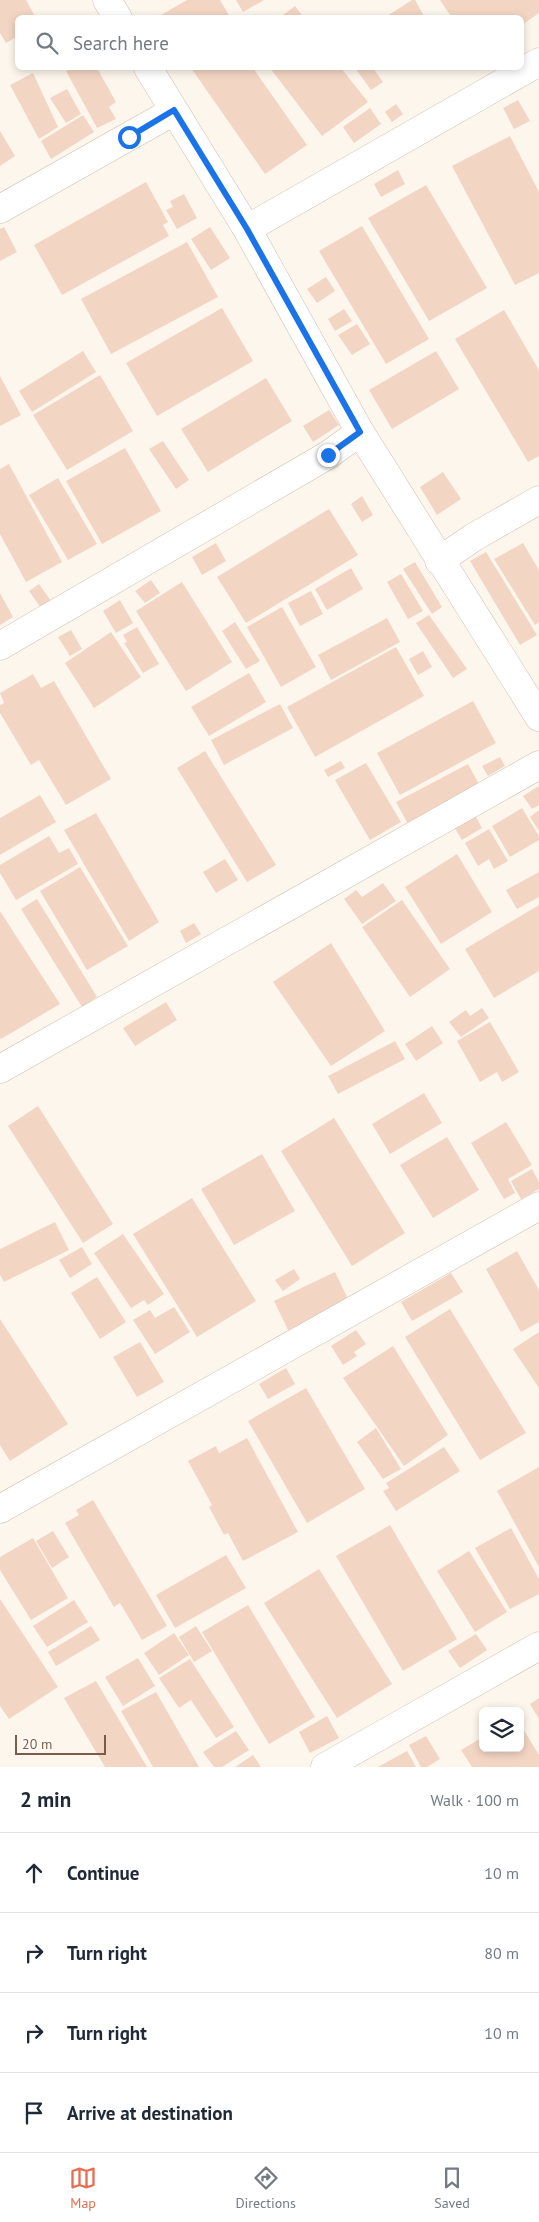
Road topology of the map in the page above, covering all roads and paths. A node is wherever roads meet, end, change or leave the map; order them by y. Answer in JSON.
{"nodes":[{"id":1,"x":107,"y":0,"type":"edge"},
{"id":2,"x":116,"y":15,"type":"edge"},
{"id":3,"x":539,"y":62,"type":"edge"},
{"id":4,"x":149,"y":70,"type":"edge"},
{"id":5,"x":174,"y":110,"type":"junction"},
{"id":6,"x":0,"y":209,"type":"edge"},
{"id":7,"x":247,"y":229,"type":"junction"},
{"id":8,"x":360,"y":432,"type":"junction"},
{"id":9,"x":539,"y":500,"type":"edge"},
{"id":10,"x":439,"y":561,"type":"junction"},
{"id":11,"x":0,"y":646,"type":"edge"},
{"id":12,"x":539,"y":717,"type":"edge"},
{"id":13,"x":539,"y":766,"type":"edge"},
{"id":14,"x":0,"y":1069,"type":"edge"},
{"id":15,"x":539,"y":1206,"type":"edge"},
{"id":16,"x":0,"y":1509,"type":"edge"},
{"id":17,"x":539,"y":1646,"type":"edge"},
{"id":18,"x":325,"y":1767,"type":"edge"}],
"edges":[{"from":1,"to":2,"type":"street"},
{"from":3,"to":7,"type":"street"},
{"from":4,"to":5,"type":"street"},
{"from":5,"to":6,"type":"street"},
{"from":5,"to":7,"type":"street"},
{"from":7,"to":8,"type":"street"},
{"from":8,"to":10,"type":"street"},
{"from":8,"to":11,"type":"street"},
{"from":9,"to":10,"type":"street"},
{"from":10,"to":12,"type":"street"},
{"from":13,"to":14,"type":"street"},
{"from":15,"to":16,"type":"street"},
{"from":17,"to":18,"type":"street"}]}
